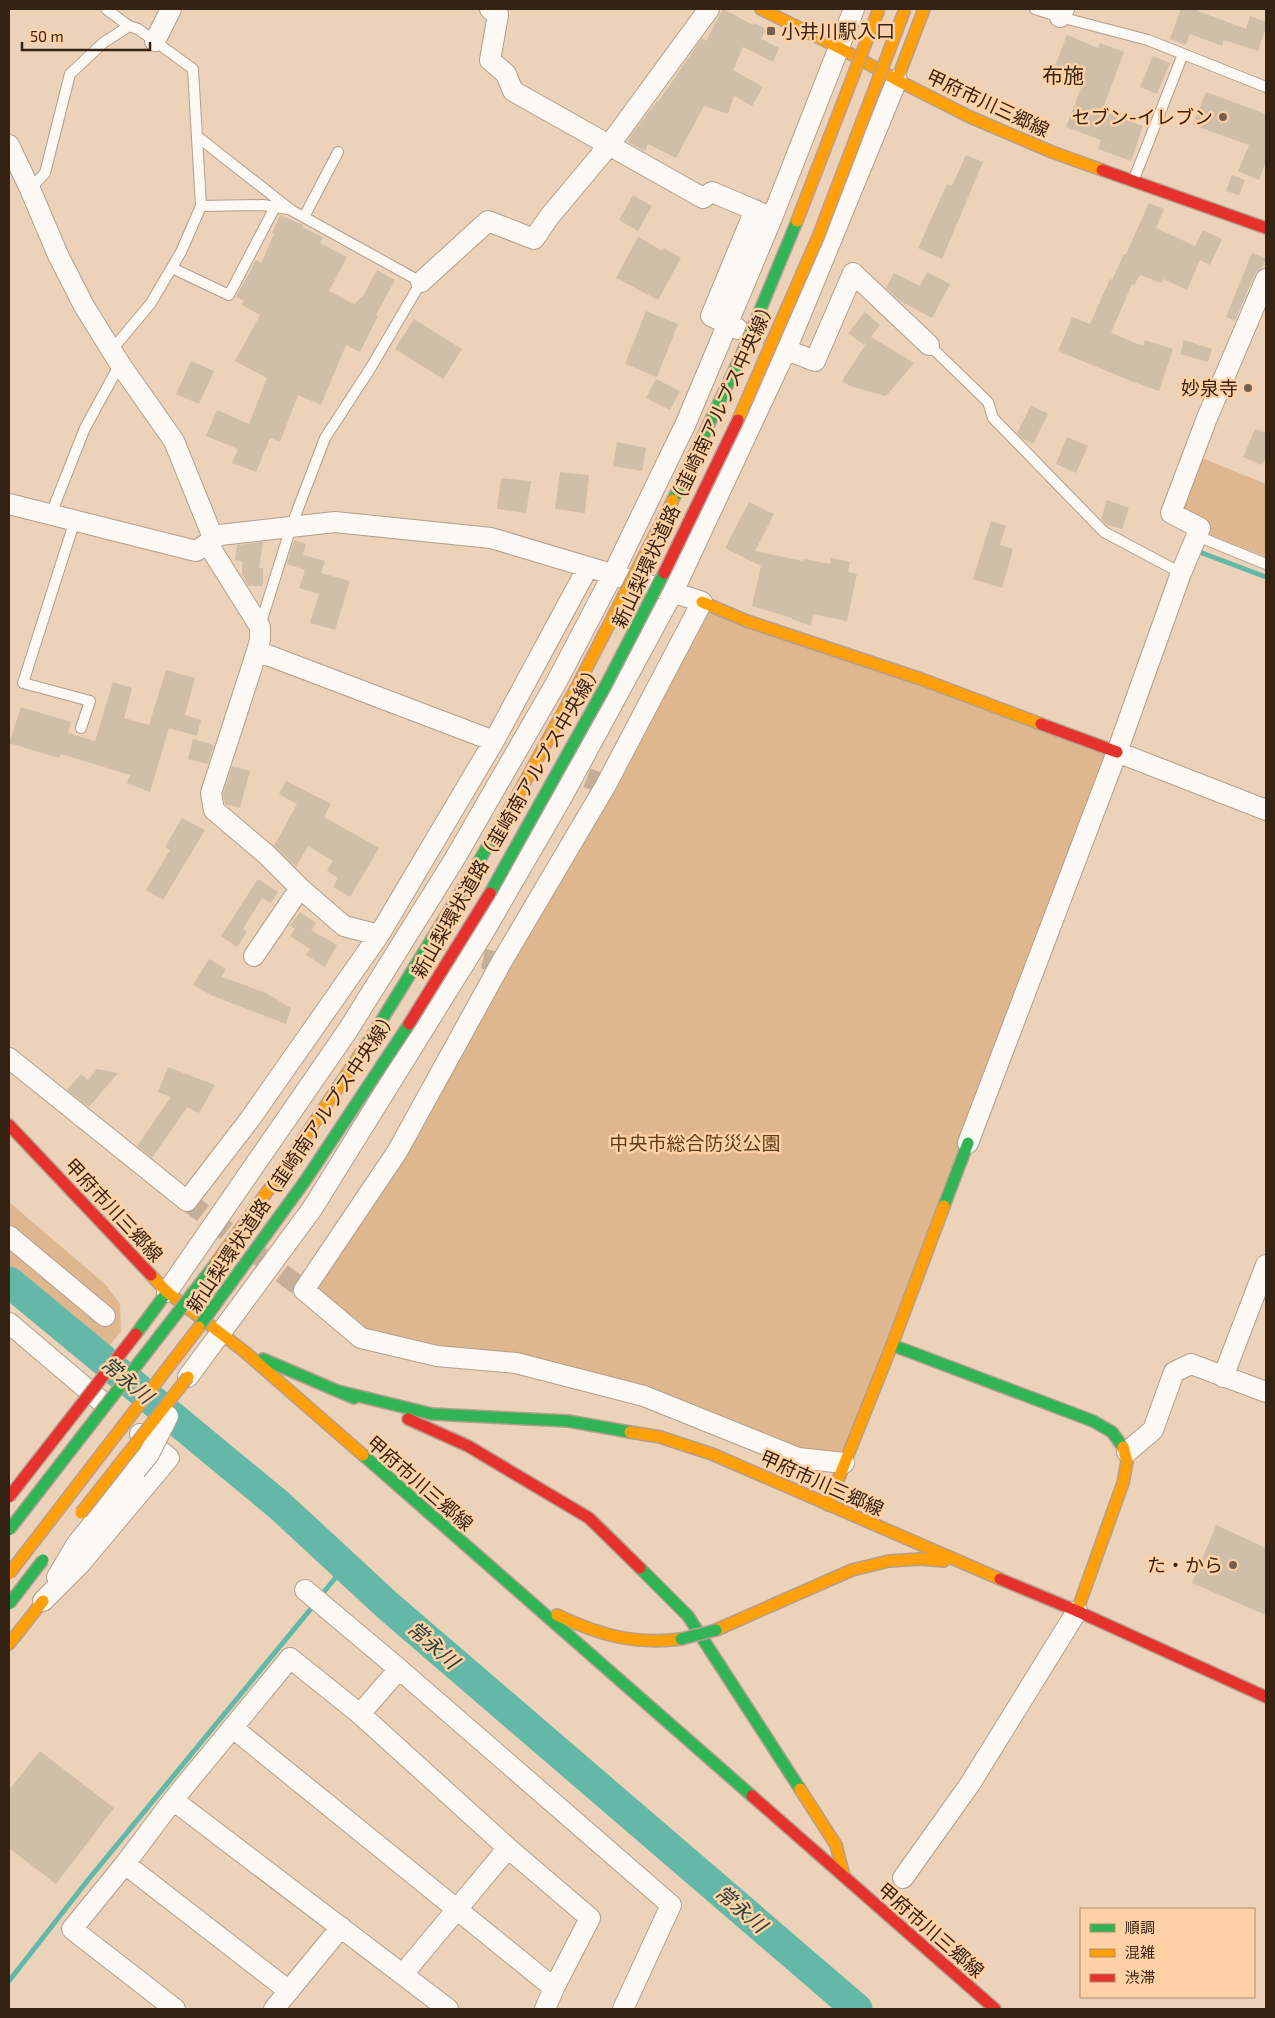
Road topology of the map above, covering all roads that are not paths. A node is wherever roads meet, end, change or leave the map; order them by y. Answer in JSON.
{"nodes":[{"id":1,"x":106,"y":9,"type":"edge"},
{"id":2,"x":171,"y":9,"type":"edge"},
{"id":3,"x":490,"y":9,"type":"edge"},
{"id":4,"x":709,"y":9,"type":"edge"},
{"id":5,"x":760,"y":9,"type":"edge"},
{"id":6,"x":854,"y":9,"type":"edge"},
{"id":7,"x":879,"y":9,"type":"edge"},
{"id":8,"x":905,"y":9,"type":"edge"},
{"id":9,"x":924,"y":9,"type":"edge"},
{"id":10,"x":1035,"y":9,"type":"edge"},
{"id":11,"x":1062,"y":13,"type":"edge"},
{"id":12,"x":129,"y":26,"type":"junction"},
{"id":13,"x":155,"y":41,"type":"junction"},
{"id":14,"x":840,"y":48,"type":"junction"},
{"id":15,"x":1183,"y":54,"type":"junction"},
{"id":16,"x":898,"y":80,"type":"junction"},
{"id":17,"x":1266,"y":87,"type":"edge"},
{"id":18,"x":198,"y":136,"type":"junction"},
{"id":19,"x":610,"y":144,"type":"junction"},
{"id":20,"x":9,"y":145,"type":"edge"},
{"id":21,"x":338,"y":152,"type":"dead end"},
{"id":22,"x":1133,"y":180,"type":"junction"},
{"id":23,"x":30,"y":189,"type":"junction"},
{"id":24,"x":201,"y":206,"type":"junction"},
{"id":25,"x":275,"y":207,"type":"junction"},
{"id":26,"x":291,"y":210,"type":"junction"},
{"id":27,"x":763,"y":214,"type":"junction"},
{"id":28,"x":304,"y":217,"type":"junction"},
{"id":29,"x":1266,"y":228,"type":"edge"},
{"id":30,"x":172,"y":268,"type":"junction"},
{"id":31,"x":1266,"y":279,"type":"edge"},
{"id":32,"x":421,"y":282,"type":"junction"},
{"id":33,"x":727,"y":324,"type":"junction"},
{"id":34,"x":929,"y":345,"type":"joint"},
{"id":35,"x":786,"y":350,"type":"junction"},
{"id":36,"x":116,"y":357,"type":"junction"},
{"id":37,"x":9,"y":504,"type":"edge"},
{"id":38,"x":51,"y":514,"type":"junction"},
{"id":39,"x":75,"y":520,"type":"junction"},
{"id":40,"x":291,"y":527,"type":"junction"},
{"id":41,"x":1197,"y":536,"type":"junction"},
{"id":42,"x":211,"y":542,"type":"junction"},
{"id":43,"x":1266,"y":564,"type":"edge"},
{"id":44,"x":588,"y":567,"type":"junction"},
{"id":45,"x":1181,"y":573,"type":"junction"},
{"id":46,"x":613,"y":574,"type":"junction"},
{"id":47,"x":673,"y":592,"type":"junction"},
{"id":48,"x":702,"y":602,"type":"junction"},
{"id":49,"x":260,"y":628,"type":"junction"},
{"id":50,"x":257,"y":651,"type":"junction"},
{"id":51,"x":81,"y":728,"type":"dead end"},
{"id":52,"x":494,"y":741,"type":"junction"},
{"id":53,"x":1117,"y":752,"type":"junction"},
{"id":54,"x":1266,"y":810,"type":"edge"},
{"id":55,"x":300,"y":888,"type":"junction"},
{"id":56,"x":380,"y":935,"type":"junction"},
{"id":57,"x":254,"y":956,"type":"dead end"},
{"id":58,"x":9,"y":1058,"type":"edge"},
{"id":59,"x":9,"y":1125,"type":"edge"},
{"id":60,"x":968,"y":1143,"type":"joint"},
{"id":61,"x":9,"y":1236,"type":"edge"},
{"id":62,"x":1266,"y":1265,"type":"edge"},
{"id":63,"x":167,"y":1292,"type":"junction"},
{"id":64,"x":105,"y":1316,"type":"dead end"},
{"id":65,"x":9,"y":1323,"type":"edge"},
{"id":66,"x":220,"y":1334,"type":"junction"},
{"id":67,"x":892,"y":1345,"type":"junction"},
{"id":68,"x":245,"y":1352,"type":"junction"},
{"id":69,"x":1223,"y":1376,"type":"junction"},
{"id":70,"x":188,"y":1377,"type":"junction"},
{"id":71,"x":338,"y":1391,"type":"junction"},
{"id":72,"x":1266,"y":1392,"type":"edge"},
{"id":73,"x":1126,"y":1452,"type":"junction"},
{"id":74,"x":844,"y":1463,"type":"junction"},
{"id":75,"x":9,"y":1497,"type":"edge"},
{"id":76,"x":828,"y":1506,"type":"junction"},
{"id":77,"x":71,"y":1526,"type":"dead end"},
{"id":78,"x":9,"y":1530,"type":"edge"},
{"id":79,"x":52,"y":1549,"type":"dead end"},
{"id":80,"x":958,"y":1562,"type":"junction"},
{"id":81,"x":9,"y":1574,"type":"edge"},
{"id":82,"x":305,"y":1590,"type":"dead end"},
{"id":83,"x":527,"y":1600,"type":"junction"},
{"id":84,"x":43,"y":1601,"type":"junction"},
{"id":85,"x":9,"y":1604,"type":"edge"},
{"id":86,"x":1077,"y":1611,"type":"junction"},
{"id":87,"x":9,"y":1644,"type":"edge"},
{"id":88,"x":399,"y":1669,"type":"junction"},
{"id":89,"x":1266,"y":1697,"type":"edge"},
{"id":90,"x":360,"y":1714,"type":"junction"},
{"id":91,"x":233,"y":1728,"type":"junction"},
{"id":92,"x":174,"y":1800,"type":"junction"},
{"id":93,"x":508,"y":1848,"type":"junction"},
{"id":94,"x":126,"y":1864,"type":"junction"},
{"id":95,"x":844,"y":1876,"type":"junction"},
{"id":96,"x":903,"y":1878,"type":"dead end"},
{"id":97,"x":457,"y":1909,"type":"junction"},
{"id":98,"x":341,"y":1927,"type":"junction"},
{"id":99,"x":403,"y":1974,"type":"junction"},
{"id":100,"x":554,"y":1988,"type":"junction"},
{"id":101,"x":289,"y":1991,"type":"junction"},
{"id":102,"x":175,"y":2009,"type":"edge"},
{"id":103,"x":274,"y":2009,"type":"edge"},
{"id":104,"x":448,"y":2009,"type":"edge"},
{"id":105,"x":545,"y":2009,"type":"edge"},
{"id":106,"x":623,"y":2009,"type":"edge"},
{"id":107,"x":995,"y":2009,"type":"edge"}],
"edges":[{"from":1,"to":12,"type":"lane"},
{"from":2,"to":13,"type":"street"},
{"from":3,"to":19,"type":"street"},
{"from":4,"to":19,"type":"street"},
{"from":5,"to":14,"type":"main road","name":"甲府市川三郷線"},
{"from":6,"to":14,"type":"street"},
{"from":7,"to":78,"type":"main road","name":"新山梨環状道路（韮崎南アルプス中央線）","bridge":true},
{"from":8,"to":81,"type":"main road","name":"新山梨環状道路（韮崎南アルプス中央線）","bridge":true},
{"from":9,"to":16,"type":"main road"},
{"from":10,"to":11,"type":"lane"},
{"from":11,"to":15,"type":"lane"},
{"from":12,"to":13,"type":"lane"},
{"from":12,"to":23,"type":"lane"},
{"from":13,"to":18,"type":"lane"},
{"from":14,"to":16,"type":"main road","name":"甲府市川三郷線"},
{"from":14,"to":27,"type":"street"},
{"from":15,"to":17,"type":"lane"},
{"from":15,"to":22,"type":"lane"},
{"from":16,"to":22,"type":"main road","name":"甲府市川三郷線"},
{"from":16,"to":35,"type":"street"},
{"from":18,"to":24,"type":"lane"},
{"from":18,"to":26,"type":"lane"},
{"from":19,"to":27,"type":"street"},
{"from":19,"to":32,"type":"street"},
{"from":20,"to":23,"type":"street"},
{"from":21,"to":28,"type":"lane"},
{"from":22,"to":29,"type":"main road","name":"甲府市川三郷線"},
{"from":23,"to":36,"type":"street"},
{"from":24,"to":25,"type":"lane"},
{"from":24,"to":30,"type":"lane"},
{"from":25,"to":26,"type":"lane"},
{"from":25,"to":30,"type":"lane"},
{"from":26,"to":28,"type":"lane"},
{"from":27,"to":33,"type":"street"},
{"from":28,"to":32,"type":"lane"},
{"from":30,"to":36,"type":"lane"},
{"from":31,"to":41,"type":"street"},
{"from":32,"to":40,"type":"lane"},
{"from":33,"to":35,"type":"street"},
{"from":33,"to":46,"type":"street"},
{"from":34,"to":35,"type":"street"},
{"from":34,"to":45,"type":"lane"},
{"from":35,"to":47,"type":"street"},
{"from":36,"to":38,"type":"lane"},
{"from":36,"to":42,"type":"street"},
{"from":37,"to":38,"type":"street"},
{"from":38,"to":39,"type":"street"},
{"from":39,"to":42,"type":"street"},
{"from":39,"to":51,"type":"lane"},
{"from":40,"to":42,"type":"street"},
{"from":40,"to":44,"type":"street"},
{"from":40,"to":49,"type":"lane"},
{"from":41,"to":43,"type":"lane"},
{"from":41,"to":45,"type":"street"},
{"from":42,"to":49,"type":"street"},
{"from":44,"to":46,"type":"street"},
{"from":44,"to":52,"type":"street"},
{"from":45,"to":53,"type":"street"},
{"from":46,"to":47,"type":"street"},
{"from":46,"to":63,"type":"street"},
{"from":47,"to":48,"type":"street"},
{"from":47,"to":66,"type":"street"},
{"from":48,"to":53,"type":"main road"},
{"from":48,"to":74,"type":"street"},
{"from":49,"to":50,"type":"street"},
{"from":50,"to":52,"type":"street"},
{"from":50,"to":55,"type":"street"},
{"from":52,"to":56,"type":"street"},
{"from":53,"to":54,"type":"street"},
{"from":53,"to":60,"type":"street"},
{"from":55,"to":56,"type":"street"},
{"from":55,"to":57,"type":"street"},
{"from":56,"to":58,"type":"street"},
{"from":59,"to":63,"type":"main road","name":"甲府市川三郷線"},
{"from":60,"to":67,"type":"main road"},
{"from":61,"to":64,"type":"street"},
{"from":62,"to":69,"type":"street"},
{"from":63,"to":66,"type":"main road","name":"甲府市川三郷線"},
{"from":63,"to":75,"type":"main road","bridge":true},
{"from":65,"to":84,"type":"street"},
{"from":66,"to":68,"type":"main road","name":"甲府市川三郷線"},
{"from":66,"to":70,"type":"street"},
{"from":67,"to":73,"type":"main road"},
{"from":67,"to":74,"type":"main road"},
{"from":68,"to":71,"type":"main road","name":"甲府市川三郷線"},
{"from":68,"to":83,"type":"main road","name":"甲府市川三郷線"},
{"from":69,"to":72,"type":"street"},
{"from":69,"to":73,"type":"street"},
{"from":70,"to":77,"type":"main road","bridge":true},
{"from":70,"to":84,"type":"street","bridge":true},
{"from":71,"to":76,"type":"main road","name":"甲府市川三郷線"},
{"from":71,"to":95,"type":"main road","name":"甲府市川三郷線"},
{"from":73,"to":86,"type":"main road"},
{"from":74,"to":76,"type":"main road"},
{"from":76,"to":80,"type":"main road","name":"甲府市川三郷線"},
{"from":79,"to":85,"type":"main road","bridge":true},
{"from":80,"to":83,"type":"main road","bridge":true},
{"from":80,"to":86,"type":"main road","name":"甲府市川三郷線"},
{"from":82,"to":88,"type":"street"},
{"from":83,"to":95,"type":"main road","name":"甲府市川三郷線"},
{"from":84,"to":87,"type":"main road"},
{"from":86,"to":89,"type":"main road","name":"甲府市川三郷線"},
{"from":86,"to":96,"type":"street"},
{"from":88,"to":90,"type":"street"},
{"from":88,"to":106,"type":"street"},
{"from":90,"to":91,"type":"street"},
{"from":90,"to":93,"type":"street"},
{"from":91,"to":92,"type":"street"},
{"from":91,"to":97,"type":"street"},
{"from":92,"to":94,"type":"street"},
{"from":92,"to":98,"type":"street"},
{"from":93,"to":97,"type":"street"},
{"from":93,"to":100,"type":"street"},
{"from":94,"to":101,"type":"street"},
{"from":94,"to":102,"type":"street"},
{"from":95,"to":107,"type":"main road","name":"甲府市川三郷線"},
{"from":97,"to":99,"type":"street"},
{"from":97,"to":100,"type":"street"},
{"from":98,"to":99,"type":"street"},
{"from":98,"to":101,"type":"street"},
{"from":99,"to":104,"type":"street"},
{"from":100,"to":105,"type":"street"},
{"from":101,"to":103,"type":"street"}]}
